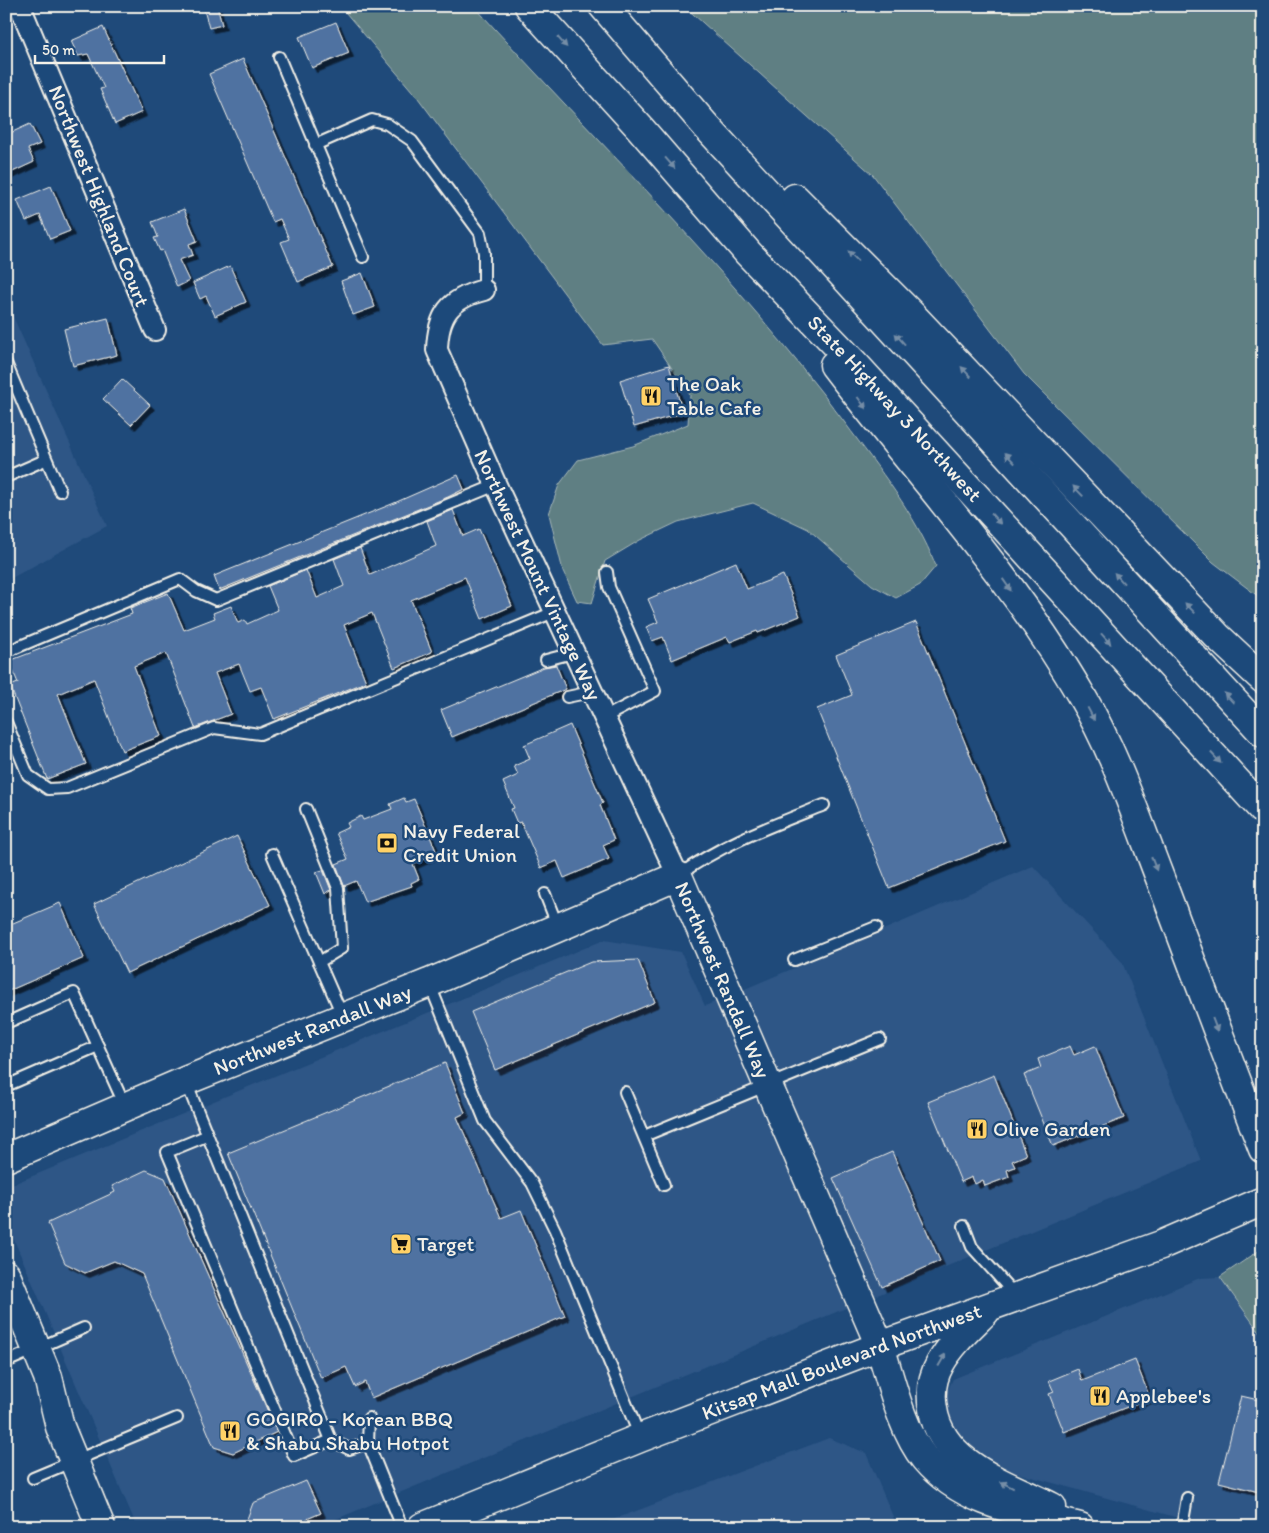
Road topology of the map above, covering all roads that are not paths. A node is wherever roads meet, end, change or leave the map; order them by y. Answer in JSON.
{"nodes":[{"id":1,"x":20,"y":6,"type":"edge"},
{"id":2,"x":529,"y":6,"type":"edge"},
{"id":3,"x":603,"y":6,"type":"edge"},
{"id":4,"x":279,"y":57,"type":"dead end"},
{"id":5,"x":315,"y":145,"type":"junction"},
{"id":6,"x":748,"y":253,"type":"junction"},
{"id":7,"x":363,"y":257,"type":"dead end"},
{"id":8,"x":484,"y":290,"type":"joint"},
{"id":9,"x":155,"y":330,"type":"dead end"},
{"id":10,"x":6,"y":364,"type":"edge"},
{"id":11,"x":45,"y":460,"type":"junction"},
{"id":12,"x":6,"y":477,"type":"edge"},
{"id":13,"x":496,"y":485,"type":"junction"},
{"id":14,"x":60,"y":491,"type":"dead end"},
{"id":15,"x":607,"y":572,"type":"dead end"},
{"id":16,"x":554,"y":612,"type":"junction"},
{"id":17,"x":1217,"y":636,"type":"junction"},
{"id":18,"x":6,"y":652,"type":"edge"},
{"id":19,"x":573,"y":653,"type":"junction"},
{"id":20,"x":546,"y":660,"type":"dead end"},
{"id":21,"x":1263,"y":679,"type":"edge"},
{"id":22,"x":1263,"y":690,"type":"edge"},
{"id":23,"x":591,"y":692,"type":"junction"},
{"id":24,"x":567,"y":697,"type":"dead end"},
{"id":25,"x":603,"y":718,"type":"junction"},
{"id":26,"x":6,"y":722,"type":"edge"},
{"id":27,"x":1263,"y":733,"type":"edge"},
{"id":28,"x":824,"y":805,"type":"dead end"},
{"id":29,"x":306,"y":809,"type":"dead end"},
{"id":30,"x":1263,"y":810,"type":"edge"},
{"id":31,"x":272,"y":854,"type":"dead end"},
{"id":32,"x":678,"y":876,"type":"junction"},
{"id":33,"x":545,"y":894,"type":"dead end"},
{"id":34,"x":876,"y":927,"type":"dead end"},
{"id":35,"x":559,"y":928,"type":"junction"},
{"id":36,"x":794,"y":960,"type":"dead end"},
{"id":37,"x":319,"y":962,"type":"junction"},
{"id":38,"x":429,"y":983,"type":"junction"},
{"id":39,"x":343,"y":1018,"type":"junction"},
{"id":40,"x":6,"y":1023,"type":"edge"},
{"id":41,"x":880,"y":1039,"type":"dead end"},
{"id":42,"x":98,"y":1046,"type":"junction"},
{"id":43,"x":185,"y":1081,"type":"junction"},
{"id":44,"x":769,"y":1085,"type":"junction"},
{"id":45,"x":6,"y":1086,"type":"edge"},
{"id":46,"x":625,"y":1092,"type":"dead end"},
{"id":47,"x":125,"y":1107,"type":"junction"},
{"id":48,"x":206,"y":1136,"type":"junction"},
{"id":49,"x":644,"y":1136,"type":"junction"},
{"id":50,"x":1263,"y":1149,"type":"edge"},
{"id":51,"x":6,"y":1158,"type":"edge"},
{"id":52,"x":664,"y":1185,"type":"dead end"},
{"id":53,"x":1263,"y":1201,"type":"edge"},
{"id":54,"x":964,"y":1226,"type":"dead end"},
{"id":55,"x":6,"y":1275,"type":"edge"},
{"id":56,"x":1018,"y":1298,"type":"junction"},
{"id":57,"x":989,"y":1308,"type":"junction"},
{"id":58,"x":84,"y":1328,"type":"dead end"},
{"id":59,"x":880,"y":1346,"type":"junction"},
{"id":60,"x":37,"y":1349,"type":"junction"},
{"id":61,"x":6,"y":1362,"type":"edge"},
{"id":62,"x":177,"y":1418,"type":"dead end"},
{"id":63,"x":369,"y":1418,"type":"dead end"},
{"id":64,"x":640,"y":1438,"type":"junction"},
{"id":65,"x":331,"y":1440,"type":"junction"},
{"id":66,"x":368,"y":1442,"type":"junction"},
{"id":67,"x":74,"y":1461,"type":"junction"},
{"id":68,"x":33,"y":1478,"type":"dead end"},
{"id":69,"x":1187,"y":1498,"type":"dead end"},
{"id":70,"x":101,"y":1527,"type":"edge"},
{"id":71,"x":402,"y":1527,"type":"edge"},
{"id":72,"x":422,"y":1527,"type":"edge"},
{"id":73,"x":1080,"y":1527,"type":"edge"},
{"id":74,"x":1182,"y":1527,"type":"edge"}],
"edges":[{"from":1,"to":9,"type":"street","name":"Northwest Highland Court"},
{"from":2,"to":6,"type":"main road","name":"State Highway 3 Northwest","one_way":true},
{"from":17,"to":3,"type":"main road","one_way":true},
{"from":27,"to":3,"type":"main road","one_way":true},
{"from":4,"to":5,"type":"lane"},
{"from":5,"to":7,"type":"lane"},
{"from":5,"to":8,"type":"lane"},
{"from":6,"to":30,"type":"main road","name":"State Highway 3 Northwest","one_way":true},
{"from":6,"to":50,"type":"main road","one_way":true},
{"from":8,"to":13,"type":"street","name":"Northwest Mount Vintage Way"},
{"from":10,"to":11,"type":"lane"},
{"from":11,"to":12,"type":"lane"},
{"from":11,"to":14,"type":"lane"},
{"from":13,"to":16,"type":"street","name":"Northwest Mount Vintage Way"},
{"from":13,"to":18,"type":"lane"},
{"from":15,"to":25,"type":"lane"},
{"from":16,"to":19,"type":"street","name":"Northwest Mount Vintage Way"},
{"from":16,"to":26,"type":"lane"},
{"from":17,"to":21,"type":"main road"},
{"from":17,"to":22,"type":"main road"},
{"from":19,"to":20,"type":"lane"},
{"from":19,"to":23,"type":"street","name":"Northwest Mount Vintage Way"},
{"from":23,"to":24,"type":"lane"},
{"from":23,"to":25,"type":"street","name":"Northwest Mount Vintage Way"},
{"from":25,"to":32,"type":"street","name":"Northwest Mount Vintage Way"},
{"from":28,"to":32,"type":"lane"},
{"from":29,"to":37,"type":"lane"},
{"from":31,"to":37,"type":"lane"},
{"from":32,"to":35,"type":"main road","name":"Northwest Randall Way"},
{"from":32,"to":44,"type":"main road","name":"Northwest Randall Way"},
{"from":33,"to":35,"type":"lane"},
{"from":34,"to":36,"type":"lane"},
{"from":35,"to":38,"type":"main road","name":"Northwest Randall Way"},
{"from":37,"to":39,"type":"lane"},
{"from":38,"to":39,"type":"main road","name":"Northwest Randall Way"},
{"from":38,"to":64,"type":"lane"},
{"from":39,"to":43,"type":"main road","name":"Northwest Randall Way"},
{"from":40,"to":42,"type":"lane"},
{"from":41,"to":44,"type":"lane"},
{"from":42,"to":45,"type":"lane"},
{"from":42,"to":47,"type":"lane"},
{"from":43,"to":47,"type":"main road","name":"Northwest Randall Way"},
{"from":43,"to":48,"type":"lane"},
{"from":44,"to":49,"type":"lane"},
{"from":44,"to":59,"type":"main road","name":"Northwest Randall Way"},
{"from":46,"to":49,"type":"lane"},
{"from":47,"to":51,"type":"main road","name":"Northwest Randall Way"},
{"from":48,"to":65,"type":"lane"},
{"from":48,"to":65,"type":"lane"},
{"from":49,"to":52,"type":"lane"},
{"from":53,"to":56,"type":"main road","name":"Kitsap Mall Boulevard Northwest"},
{"from":54,"to":56,"type":"lane"},
{"from":55,"to":60,"type":"main road"},
{"from":56,"to":57,"type":"main road","name":"Kitsap Mall Boulevard Northwest"},
{"from":57,"to":59,"type":"main road","name":"Kitsap Mall Boulevard Northwest"},
{"from":73,"to":57,"type":"main road","one_way":true},
{"from":58,"to":60,"type":"lane"},
{"from":59,"to":64,"type":"main road","name":"Kitsap Mall Boulevard Northwest"},
{"from":59,"to":73,"type":"main road","name":"Northwest Randall Way"},
{"from":60,"to":61,"type":"lane"},
{"from":60,"to":67,"type":"main road"},
{"from":62,"to":67,"type":"lane"},
{"from":63,"to":66,"type":"lane"},
{"from":64,"to":72,"type":"main road","name":"Kitsap Mall Boulevard Northwest"},
{"from":65,"to":66,"type":"lane"},
{"from":66,"to":71,"type":"lane"},
{"from":67,"to":68,"type":"lane"},
{"from":67,"to":70,"type":"main road"},
{"from":69,"to":74,"type":"lane"}]}
